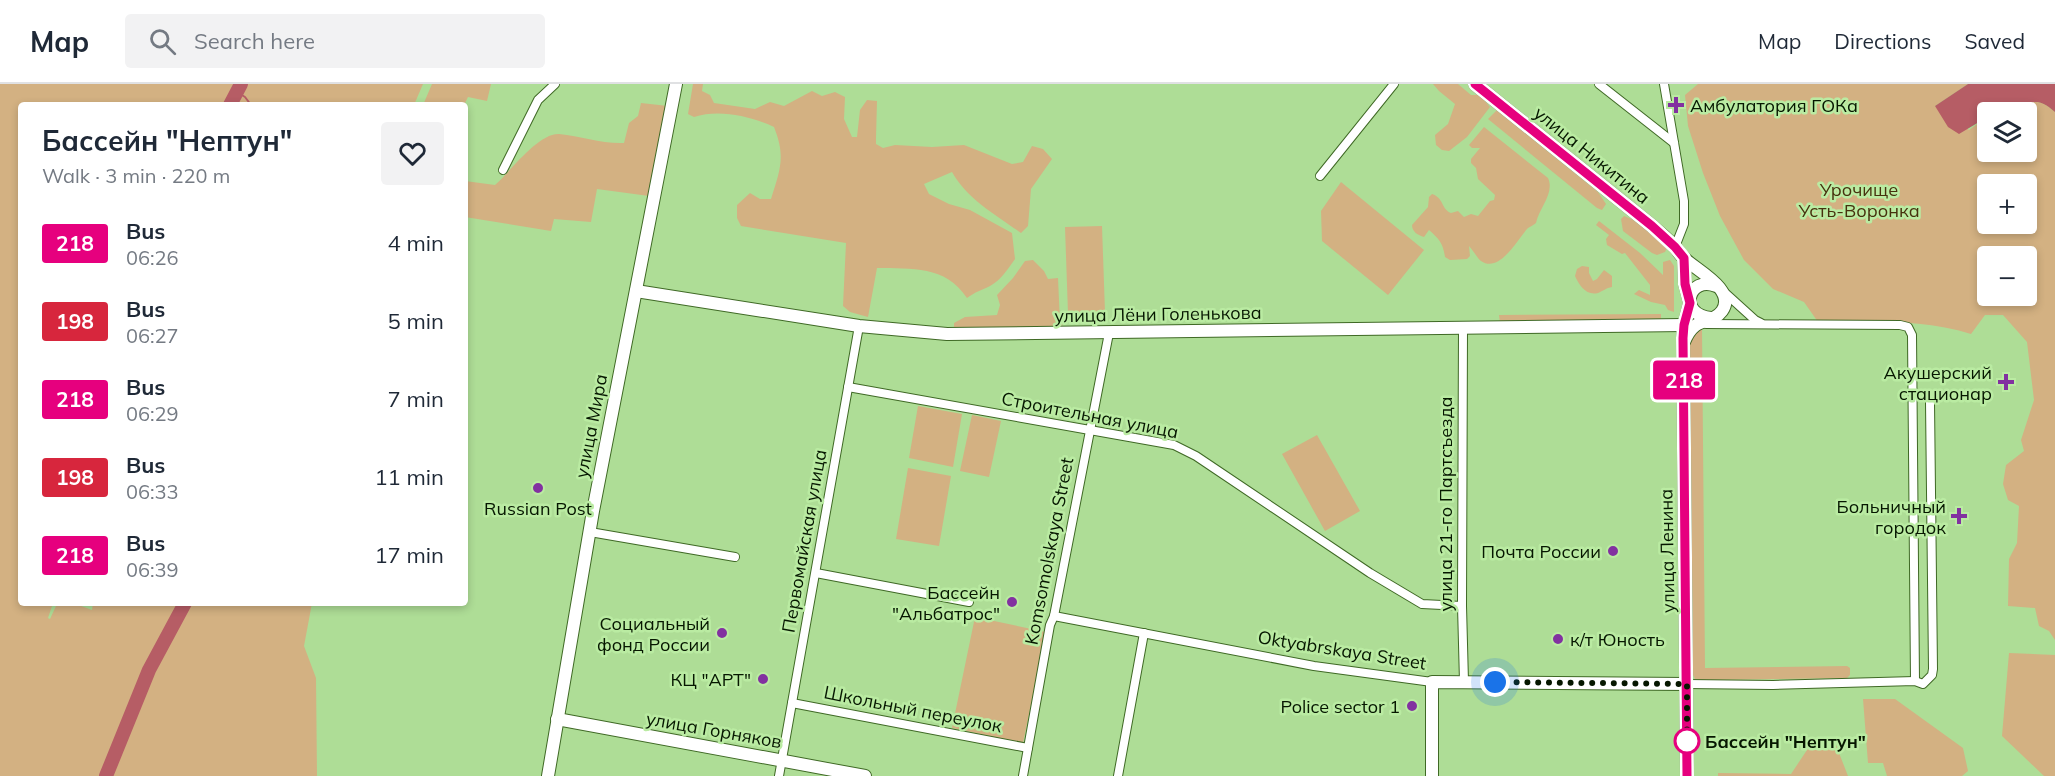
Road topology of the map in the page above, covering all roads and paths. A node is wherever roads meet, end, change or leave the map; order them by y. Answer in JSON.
{"nodes":[{"id":1,"x":555,"y":84,"type":"edge"},
{"id":2,"x":676,"y":84,"type":"edge"},
{"id":3,"x":1394,"y":84,"type":"edge"},
{"id":4,"x":1475,"y":84,"type":"edge"},
{"id":5,"x":1599,"y":84,"type":"edge"},
{"id":6,"x":1664,"y":84,"type":"edge"},
{"id":7,"x":1674,"y":143,"type":"junction"},
{"id":8,"x":503,"y":170,"type":"dead end"},
{"id":9,"x":1320,"y":176,"type":"dead end"},
{"id":10,"x":1675,"y":247,"type":"junction"},
{"id":11,"x":1684,"y":258,"type":"junction"},
{"id":12,"x":1719,"y":287,"type":"junction"},
{"id":13,"x":636,"y":291,"type":"junction"},
{"id":14,"x":1690,"y":303,"type":"junction"},
{"id":15,"x":1711,"y":318,"type":"junction"},
{"id":16,"x":1697,"y":323,"type":"junction"},
{"id":17,"x":1764,"y":324,"type":"junction"},
{"id":18,"x":1684,"y":325,"type":"junction"},
{"id":19,"x":859,"y":326,"type":"junction"},
{"id":20,"x":1463,"y":327,"type":"junction"},
{"id":21,"x":1109,"y":333,"type":"junction"},
{"id":22,"x":1684,"y":343,"type":"junction"},
{"id":23,"x":848,"y":387,"type":"junction"},
{"id":24,"x":1930,"y":402,"type":"dead end"},
{"id":25,"x":1090,"y":431,"type":"junction"},
{"id":26,"x":590,"y":532,"type":"junction"},
{"id":27,"x":735,"y":557,"type":"dead end"},
{"id":28,"x":816,"y":573,"type":"junction"},
{"id":29,"x":969,"y":602,"type":"dead end"},
{"id":30,"x":1462,"y":606,"type":"junction"},
{"id":31,"x":1054,"y":616,"type":"junction"},
{"id":32,"x":1144,"y":633,"type":"junction"},
{"id":33,"x":1915,"y":681,"type":"junction"},
{"id":34,"x":1432,"y":682,"type":"junction"},
{"id":35,"x":1464,"y":682,"type":"junction"},
{"id":36,"x":1687,"y":684,"type":"junction"},
{"id":37,"x":792,"y":703,"type":"junction"},
{"id":38,"x":557,"y":719,"type":"junction"},
{"id":39,"x":1028,"y":748,"type":"junction"},
{"id":40,"x":782,"y":761,"type":"junction"},
{"id":41,"x":548,"y":776,"type":"edge"},
{"id":42,"x":779,"y":776,"type":"edge"},
{"id":43,"x":865,"y":776,"type":"edge"},
{"id":44,"x":1023,"y":776,"type":"edge"},
{"id":45,"x":1118,"y":776,"type":"edge"},
{"id":46,"x":1432,"y":776,"type":"edge"},
{"id":47,"x":1688,"y":776,"type":"edge"}],
"edges":[{"from":1,"to":8,"type":"street"},
{"from":2,"to":13,"type":"street","name":"улица Мира"},
{"from":3,"to":9,"type":"street"},
{"from":4,"to":10,"type":"street","name":"улица Никитина"},
{"from":5,"to":7,"type":"street"},
{"from":6,"to":7,"type":"street"},
{"from":7,"to":10,"type":"street"},
{"from":10,"to":11,"type":"street","name":"улица Никитина"},
{"from":11,"to":12,"type":"street","name":"улица Никитина"},
{"from":11,"to":14,"type":"street"},
{"from":12,"to":14,"type":"street"},
{"from":12,"to":15,"type":"street"},
{"from":12,"to":17,"type":"street"},
{"from":13,"to":19,"type":"street","name":"улица Лёни Голенькова"},
{"from":13,"to":26,"type":"street","name":"улица Мира"},
{"from":14,"to":15,"type":"street"},
{"from":14,"to":18,"type":"street","name":"улица Ленина"},
{"from":15,"to":16,"type":"street"},
{"from":16,"to":17,"type":"street"},
{"from":16,"to":18,"type":"street"},
{"from":16,"to":22,"type":"street"},
{"from":17,"to":33,"type":"street"},
{"from":18,"to":20,"type":"street","name":"улица Лёни Голенькова"},
{"from":18,"to":22,"type":"street","name":"улица Ленина"},
{"from":19,"to":21,"type":"street","name":"улица Лёни Голенькова"},
{"from":19,"to":23,"type":"street","name":"Первомайская улица"},
{"from":20,"to":21,"type":"street","name":"улица Лёни Голенькова"},
{"from":20,"to":30,"type":"street","name":"улица 21-го Партсъезда"},
{"from":21,"to":25,"type":"street","name":"Komsomolskaya Street"},
{"from":22,"to":36,"type":"street","name":"улица Ленина"},
{"from":23,"to":25,"type":"street","name":"Строительная улица"},
{"from":23,"to":28,"type":"street","name":"Первомайская улица"},
{"from":24,"to":33,"type":"street"},
{"from":25,"to":30,"type":"street","name":"Строительная улица"},
{"from":25,"to":31,"type":"street","name":"Komsomolskaya Street"},
{"from":26,"to":27,"type":"street"},
{"from":26,"to":38,"type":"street","name":"улица Мира"},
{"from":28,"to":29,"type":"street"},
{"from":28,"to":37,"type":"street","name":"Первомайская улица"},
{"from":30,"to":35,"type":"street","name":"улица 21-го Партсъезда"},
{"from":31,"to":32,"type":"street","name":"Oktyabrskaya Street"},
{"from":31,"to":39,"type":"street","name":"Komsomolskaya Street"},
{"from":32,"to":34,"type":"street","name":"Oktyabrskaya Street"},
{"from":32,"to":45,"type":"street"},
{"from":33,"to":36,"type":"street","name":"Oktyabrskaya Street"},
{"from":34,"to":35,"type":"street","name":"Oktyabrskaya Street"},
{"from":34,"to":46,"type":"street"},
{"from":35,"to":36,"type":"street","name":"Oktyabrskaya Street"},
{"from":36,"to":47,"type":"street","name":"улица Ленина"},
{"from":37,"to":39,"type":"street","name":"Школьный переулок"},
{"from":37,"to":40,"type":"street","name":"Первомайская улица"},
{"from":38,"to":40,"type":"street","name":"улица Горняков"},
{"from":38,"to":41,"type":"street","name":"улица Мира"},
{"from":39,"to":44,"type":"street","name":"Komsomolskaya Street"},
{"from":40,"to":42,"type":"street","name":"Первомайская улица"},
{"from":40,"to":43,"type":"street","name":"улица Горняков"}]}
